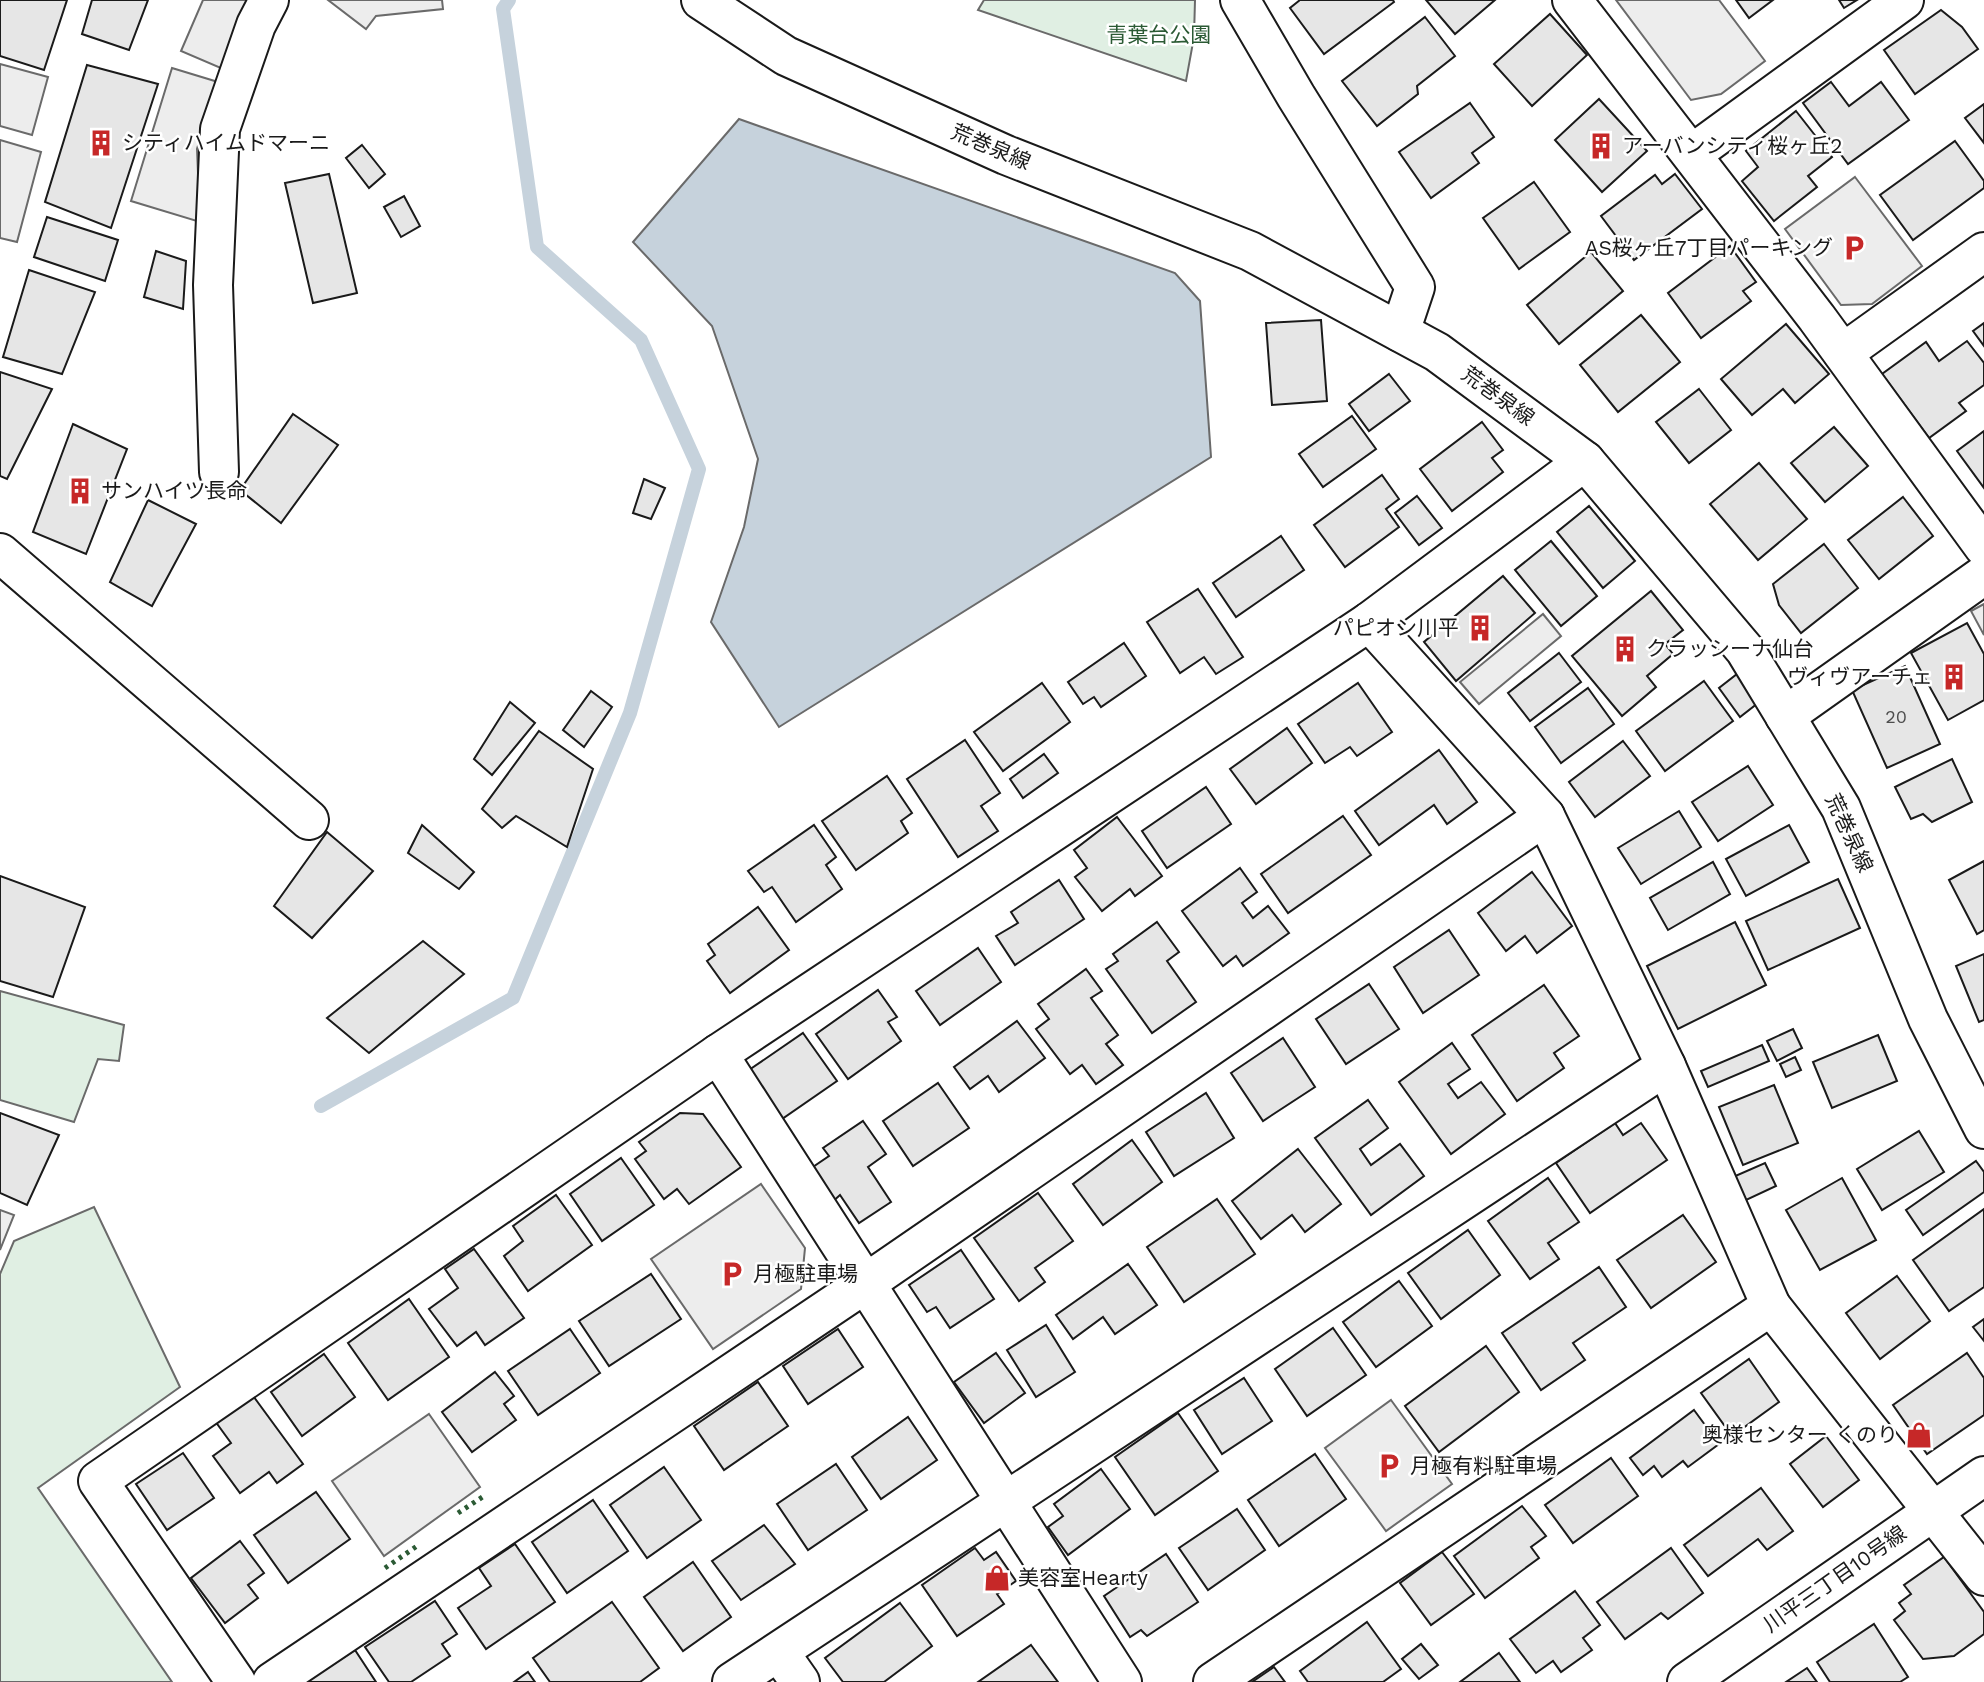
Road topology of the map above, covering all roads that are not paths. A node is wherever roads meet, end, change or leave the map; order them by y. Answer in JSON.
{"nodes":[{"id":1,"x":269,"y":0,"type":"edge"},
{"id":2,"x":701,"y":0,"type":"edge"},
{"id":3,"x":1240,"y":0,"type":"edge"},
{"id":4,"x":1572,"y":0,"type":"edge"},
{"id":5,"x":1903,"y":0,"type":"edge"},
{"id":6,"x":1692,"y":155,"type":"junction"},
{"id":7,"x":1984,"y":252,"type":"edge"},
{"id":8,"x":1400,"y":332,"type":"junction"},
{"id":9,"x":1843,"y":353,"type":"junction"},
{"id":10,"x":1585,"y":461,"type":"junction"},
{"id":11,"x":219,"y":472,"type":"dead end"},
{"id":12,"x":1984,"y":547,"type":"edge"},
{"id":13,"x":0,"y":554,"type":"edge"},
{"id":14,"x":1984,"y":575,"type":"edge"},
{"id":15,"x":1369,"y":622,"type":"junction"},
{"id":16,"x":1785,"y":716,"type":"junction"},
{"id":17,"x":1545,"y":817,"type":"junction"},
{"id":18,"x":309,"y":820,"type":"dead end"},
{"id":19,"x":718,"y":1054,"type":"junction"},
{"id":20,"x":1666,"y":1066,"type":"junction"},
{"id":21,"x":1984,"y":1129,"type":"edge"},
{"id":22,"x":866,"y":1283,"type":"junction"},
{"id":23,"x":1771,"y":1307,"type":"junction"},
{"id":24,"x":1984,"y":1476,"type":"edge"},
{"id":25,"x":1006,"y":1502,"type":"junction"},
{"id":26,"x":1932,"y":1511,"type":"junction"},
{"id":27,"x":1984,"y":1576,"type":"edge"},
{"id":28,"x":789,"y":1667,"type":"edge"},
{"id":29,"x":236,"y":1682,"type":"edge"},
{"id":30,"x":272,"y":1682,"type":"edge"},
{"id":31,"x":732,"y":1682,"type":"edge"},
{"id":32,"x":1122,"y":1682,"type":"edge"},
{"id":33,"x":1213,"y":1682,"type":"edge"},
{"id":34,"x":1686,"y":1682,"type":"edge"}],
"edges":[{"from":1,"to":11,"type":"street"},
{"from":2,"to":8,"type":"street","name":"荒巻泉線"},
{"from":3,"to":8,"type":"street"},
{"from":4,"to":6,"type":"street"},
{"from":5,"to":6,"type":"street"},
{"from":6,"to":9,"type":"street"},
{"from":7,"to":9,"type":"street"},
{"from":8,"to":10,"type":"street","name":"荒巻泉線"},
{"from":9,"to":12,"type":"street"},
{"from":10,"to":15,"type":"street"},
{"from":10,"to":16,"type":"street","name":"荒巻泉線"},
{"from":13,"to":18,"type":"street"},
{"from":14,"to":16,"type":"street"},
{"from":15,"to":17,"type":"street"},
{"from":15,"to":19,"type":"street"},
{"from":16,"to":21,"type":"street","name":"荒巻泉線"},
{"from":17,"to":20,"type":"street"},
{"from":17,"to":22,"type":"street"},
{"from":19,"to":22,"type":"street"},
{"from":19,"to":29,"type":"street"},
{"from":20,"to":23,"type":"street"},
{"from":20,"to":25,"type":"street"},
{"from":22,"to":25,"type":"street"},
{"from":22,"to":30,"type":"street"},
{"from":23,"to":26,"type":"street"},
{"from":23,"to":33,"type":"street"},
{"from":24,"to":26,"type":"street","name":"川平三丁目10号線"},
{"from":25,"to":28,"type":"street"},
{"from":25,"to":32,"type":"street"},
{"from":26,"to":27,"type":"street"},
{"from":26,"to":34,"type":"street","name":"川平三丁目10号線"},
{"from":28,"to":31,"type":"street"}]}
